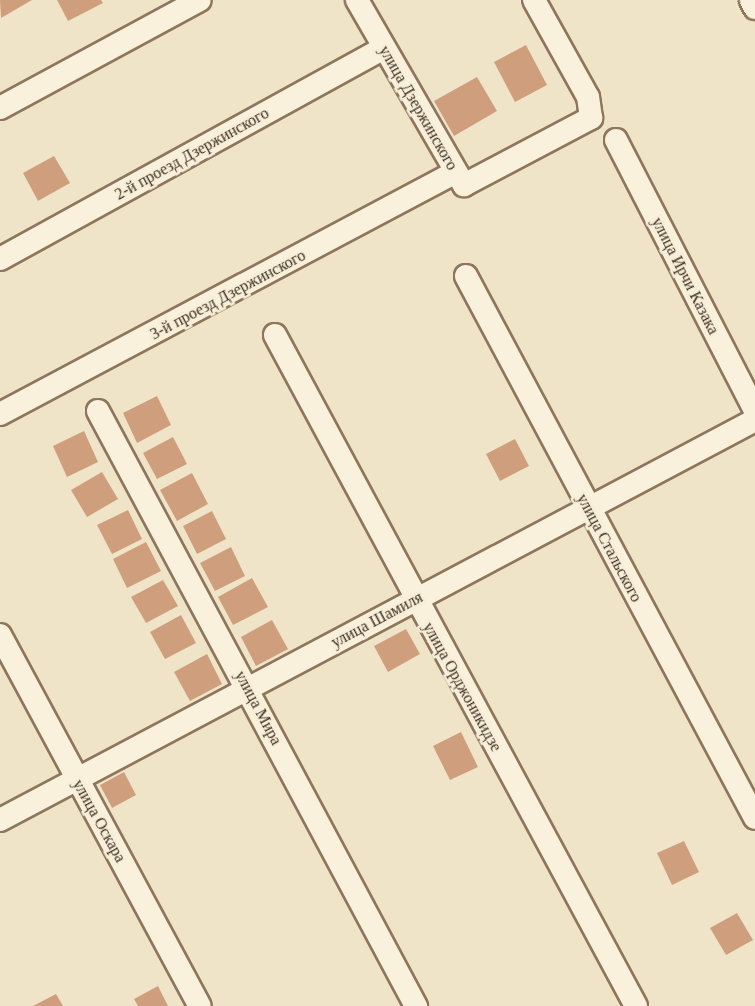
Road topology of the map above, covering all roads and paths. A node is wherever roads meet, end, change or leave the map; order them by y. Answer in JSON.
{"nodes":[{"id":1,"x":200,"y":0,"type":"edge"},
{"id":2,"x":357,"y":0,"type":"edge"},
{"id":3,"x":534,"y":0,"type":"edge"},
{"id":4,"x":751,"y":0,"type":"edge"},
{"id":5,"x":755,"y":8,"type":"edge"},
{"id":6,"x":384,"y":48,"type":"junction"},
{"id":7,"x":0,"y":108,"type":"edge"},
{"id":8,"x":616,"y":140,"type":"dead end"},
{"id":9,"x":454,"y":173,"type":"junction"},
{"id":10,"x":0,"y":259,"type":"edge"},
{"id":11,"x":466,"y":276,"type":"dead end"},
{"id":12,"x":275,"y":335,"type":"dead end"},
{"id":13,"x":98,"y":411,"type":"dead end"},
{"id":14,"x":755,"y":411,"type":"edge"},
{"id":15,"x":0,"y":414,"type":"edge"},
{"id":16,"x":755,"y":420,"type":"edge"},
{"id":17,"x":588,"y":510,"type":"junction"},
{"id":18,"x":415,"y":600,"type":"junction"},
{"id":19,"x":0,"y":635,"type":"edge"},
{"id":20,"x":247,"y":688,"type":"junction"},
{"id":21,"x":77,"y":781,"type":"junction"},
{"id":22,"x":755,"y":818,"type":"edge"},
{"id":23,"x":0,"y":820,"type":"edge"},
{"id":24,"x":200,"y":1006,"type":"edge"},
{"id":25,"x":416,"y":1006,"type":"edge"},
{"id":26,"x":636,"y":1006,"type":"edge"}],
"edges":[{"from":1,"to":7,"type":"street"},
{"from":2,"to":6,"type":"street","name":"улица Дзержинского"},
{"from":3,"to":9,"type":"street","name":"улица Дзержинского"},
{"from":4,"to":5,"type":"street"},
{"from":6,"to":9,"type":"street","name":"улица Дзержинского"},
{"from":6,"to":10,"type":"street","name":"2-й проезд Дзержинского"},
{"from":8,"to":14,"type":"street","name":"улица Ирчи Казака"},
{"from":9,"to":15,"type":"street","name":"3-й проезд Дзержинского"},
{"from":11,"to":17,"type":"street","name":"улица Стальского"},
{"from":12,"to":18,"type":"street","name":"улица Орджоникидзе"},
{"from":13,"to":20,"type":"street","name":"улица Мира"},
{"from":16,"to":17,"type":"street","name":"улица Шамиля"},
{"from":17,"to":18,"type":"street","name":"улица Шамиля"},
{"from":17,"to":22,"type":"street","name":"улица Стальского"},
{"from":18,"to":20,"type":"street","name":"улица Шамиля"},
{"from":18,"to":26,"type":"street","name":"улица Орджоникидзе"},
{"from":19,"to":21,"type":"street","name":"улица Оскара"},
{"from":20,"to":21,"type":"street","name":"улица Шамиля"},
{"from":20,"to":25,"type":"street","name":"улица Мира"},
{"from":21,"to":23,"type":"street","name":"улица Шамиля"},
{"from":21,"to":24,"type":"street","name":"улица Оскара"}]}
